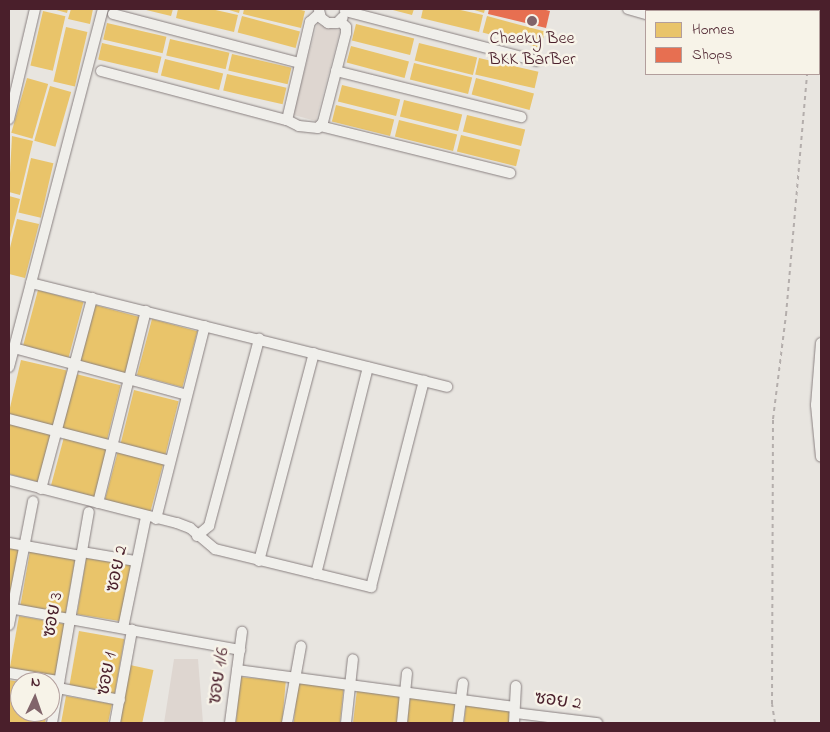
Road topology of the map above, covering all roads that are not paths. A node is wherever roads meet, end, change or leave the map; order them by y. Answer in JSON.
{"nodes":[{"id":1,"x":35,"y":9,"type":"edge"},
{"id":2,"x":102,"y":9,"type":"edge"},
{"id":3,"x":628,"y":9,"type":"edge"},
{"id":4,"x":319,"y":12,"type":"edge"},
{"id":5,"x":113,"y":14,"type":"dead end"},
{"id":6,"x":343,"y":14,"type":"edge"},
{"id":7,"x":645,"y":14,"type":"edge"},
{"id":8,"x":537,"y":61,"type":"dead end"},
{"id":9,"x":300,"y":63,"type":"junction"},
{"id":10,"x":101,"y":70,"type":"dead end"},
{"id":11,"x":336,"y":71,"type":"junction"},
{"id":12,"x":521,"y":117,"type":"dead end"},
{"id":13,"x":9,"y":119,"type":"edge"},
{"id":14,"x":286,"y":120,"type":"junction"},
{"id":15,"x":320,"y":126,"type":"junction"},
{"id":16,"x":510,"y":173,"type":"dead end"},
{"id":17,"x":31,"y":283,"type":"junction"},
{"id":18,"x":92,"y":298,"type":"junction"},
{"id":19,"x":146,"y":311,"type":"junction"},
{"id":20,"x":205,"y":326,"type":"junction"},
{"id":21,"x":259,"y":340,"type":"junction"},
{"id":22,"x":821,"y":344,"type":"edge"},
{"id":23,"x":14,"y":348,"type":"junction"},
{"id":24,"x":314,"y":354,"type":"junction"},
{"id":25,"x":74,"y":364,"type":"junction"},
{"id":26,"x":9,"y":367,"type":"edge"},
{"id":27,"x":368,"y":367,"type":"junction"},
{"id":28,"x":129,"y":379,"type":"junction"},
{"id":29,"x":424,"y":381,"type":"junction"},
{"id":30,"x":447,"y":387,"type":"dead end"},
{"id":31,"x":187,"y":395,"type":"junction"},
{"id":32,"x":819,"y":405,"type":"edge"},
{"id":33,"x":9,"y":419,"type":"edge"},
{"id":34,"x":57,"y":432,"type":"junction"},
{"id":35,"x":112,"y":446,"type":"junction"},
{"id":36,"x":821,"y":456,"type":"edge"},
{"id":37,"x":170,"y":461,"type":"junction"},
{"id":38,"x":9,"y":480,"type":"edge"},
{"id":39,"x":41,"y":489,"type":"junction"},
{"id":40,"x":33,"y":501,"type":"dead end"},
{"id":41,"x":98,"y":504,"type":"junction"},
{"id":42,"x":89,"y":512,"type":"dead end"},
{"id":43,"x":151,"y":518,"type":"junction"},
{"id":44,"x":198,"y":536,"type":"junction"},
{"id":45,"x":9,"y":543,"type":"edge"},
{"id":46,"x":24,"y":545,"type":"junction"},
{"id":47,"x":82,"y":554,"type":"junction"},
{"id":48,"x":259,"y":561,"type":"junction"},
{"id":49,"x":136,"y":562,"type":"junction"},
{"id":50,"x":316,"y":574,"type":"junction"},
{"id":51,"x":10,"y":609,"type":"edge"},
{"id":52,"x":70,"y":618,"type":"junction"},
{"id":53,"x":9,"y":625,"type":"edge"},
{"id":54,"x":128,"y":629,"type":"junction"},
{"id":55,"x":242,"y":632,"type":"dead end"},
{"id":56,"x":301,"y":646,"type":"dead end"},
{"id":57,"x":240,"y":650,"type":"junction"},
{"id":58,"x":353,"y":659,"type":"dead end"},
{"id":59,"x":237,"y":670,"type":"junction"},
{"id":60,"x":407,"y":674,"type":"dead end"},
{"id":61,"x":294,"y":678,"type":"junction"},
{"id":62,"x":60,"y":679,"type":"edge"},
{"id":63,"x":463,"y":683,"type":"dead end"},
{"id":64,"x":60,"y":685,"type":"edge"},
{"id":65,"x":350,"y":685,"type":"junction"},
{"id":66,"x":516,"y":686,"type":"dead end"},
{"id":67,"x":405,"y":693,"type":"junction"},
{"id":68,"x":120,"y":700,"type":"junction"},
{"id":69,"x":461,"y":700,"type":"junction"},
{"id":70,"x":514,"y":714,"type":"edge"},
{"id":71,"x":115,"y":723,"type":"edge"},
{"id":72,"x":230,"y":723,"type":"edge"},
{"id":73,"x":287,"y":723,"type":"edge"},
{"id":74,"x":346,"y":723,"type":"edge"},
{"id":75,"x":402,"y":723,"type":"edge"},
{"id":76,"x":458,"y":723,"type":"edge"},
{"id":77,"x":597,"y":723,"type":"edge"}],
"edges":[{"from":1,"to":13,"type":"street"},
{"from":2,"to":17,"type":"street"},
{"from":3,"to":7,"type":"street"},
{"from":4,"to":6,"type":"street"},
{"from":4,"to":9,"type":"street"},
{"from":5,"to":9,"type":"street"},
{"from":6,"to":8,"type":"street"},
{"from":6,"to":11,"type":"street"},
{"from":9,"to":14,"type":"street"},
{"from":10,"to":14,"type":"street"},
{"from":11,"to":12,"type":"street"},
{"from":11,"to":15,"type":"street"},
{"from":14,"to":15,"type":"street"},
{"from":15,"to":16,"type":"street"},
{"from":17,"to":18,"type":"street"},
{"from":17,"to":23,"type":"street"},
{"from":18,"to":19,"type":"street"},
{"from":18,"to":25,"type":"street"},
{"from":19,"to":20,"type":"street"},
{"from":19,"to":28,"type":"street"},
{"from":20,"to":21,"type":"street"},
{"from":20,"to":31,"type":"street","name":"ซอย 2"},
{"from":21,"to":24,"type":"street"},
{"from":21,"to":44,"type":"street"},
{"from":22,"to":32,"type":"street"},
{"from":23,"to":25,"type":"street"},
{"from":23,"to":26,"type":"street"},
{"from":24,"to":27,"type":"street"},
{"from":24,"to":48,"type":"street"},
{"from":25,"to":28,"type":"street"},
{"from":25,"to":34,"type":"street"},
{"from":27,"to":29,"type":"street"},
{"from":27,"to":50,"type":"street"},
{"from":28,"to":31,"type":"street"},
{"from":28,"to":35,"type":"street"},
{"from":29,"to":30,"type":"street"},
{"from":29,"to":50,"type":"street"},
{"from":31,"to":37,"type":"street","name":"ซอย 2"},
{"from":32,"to":36,"type":"street"},
{"from":33,"to":34,"type":"street"},
{"from":34,"to":35,"type":"street"},
{"from":34,"to":39,"type":"street"},
{"from":35,"to":37,"type":"street"},
{"from":35,"to":41,"type":"street"},
{"from":37,"to":43,"type":"street","name":"ซอย 2"},
{"from":38,"to":39,"type":"street"},
{"from":39,"to":41,"type":"street"},
{"from":40,"to":46,"type":"street"},
{"from":41,"to":43,"type":"street"},
{"from":42,"to":47,"type":"street","name":"ซอย 3"},
{"from":43,"to":44,"type":"street"},
{"from":43,"to":49,"type":"street","name":"ซอย 2"},
{"from":44,"to":48,"type":"street"},
{"from":45,"to":46,"type":"street"},
{"from":46,"to":47,"type":"street"},
{"from":46,"to":51,"type":"street"},
{"from":47,"to":49,"type":"street"},
{"from":47,"to":52,"type":"street","name":"ซอย 3"},
{"from":48,"to":50,"type":"street"},
{"from":49,"to":54,"type":"street","name":"ซอย 2"},
{"from":51,"to":52,"type":"street"},
{"from":51,"to":53,"type":"street"},
{"from":52,"to":54,"type":"street"},
{"from":52,"to":62,"type":"street","name":"ซอย 3"},
{"from":54,"to":57,"type":"street"},
{"from":54,"to":68,"type":"street","name":"ซอย 1"},
{"from":55,"to":57,"type":"street","name":"ซอย 1/6"},
{"from":56,"to":61,"type":"street"},
{"from":57,"to":59,"type":"street","name":"ซอย 1/6"},
{"from":58,"to":65,"type":"street"},
{"from":59,"to":61,"type":"street","name":"ซอย 2"},
{"from":59,"to":72,"type":"street","name":"ซอย 1/6"},
{"from":60,"to":67,"type":"street"},
{"from":61,"to":65,"type":"street","name":"ซอย 2"},
{"from":61,"to":73,"type":"street"},
{"from":63,"to":69,"type":"street"},
{"from":64,"to":68,"type":"street"},
{"from":65,"to":67,"type":"street","name":"ซอย 2"},
{"from":65,"to":74,"type":"street"},
{"from":66,"to":70,"type":"street"},
{"from":67,"to":69,"type":"street","name":"ซอย 2"},
{"from":67,"to":75,"type":"street"},
{"from":68,"to":71,"type":"street","name":"ซอย 1"},
{"from":69,"to":70,"type":"street","name":"ซอย 2"},
{"from":69,"to":76,"type":"street"},
{"from":70,"to":77,"type":"street","name":"ซอย 2"}]}
